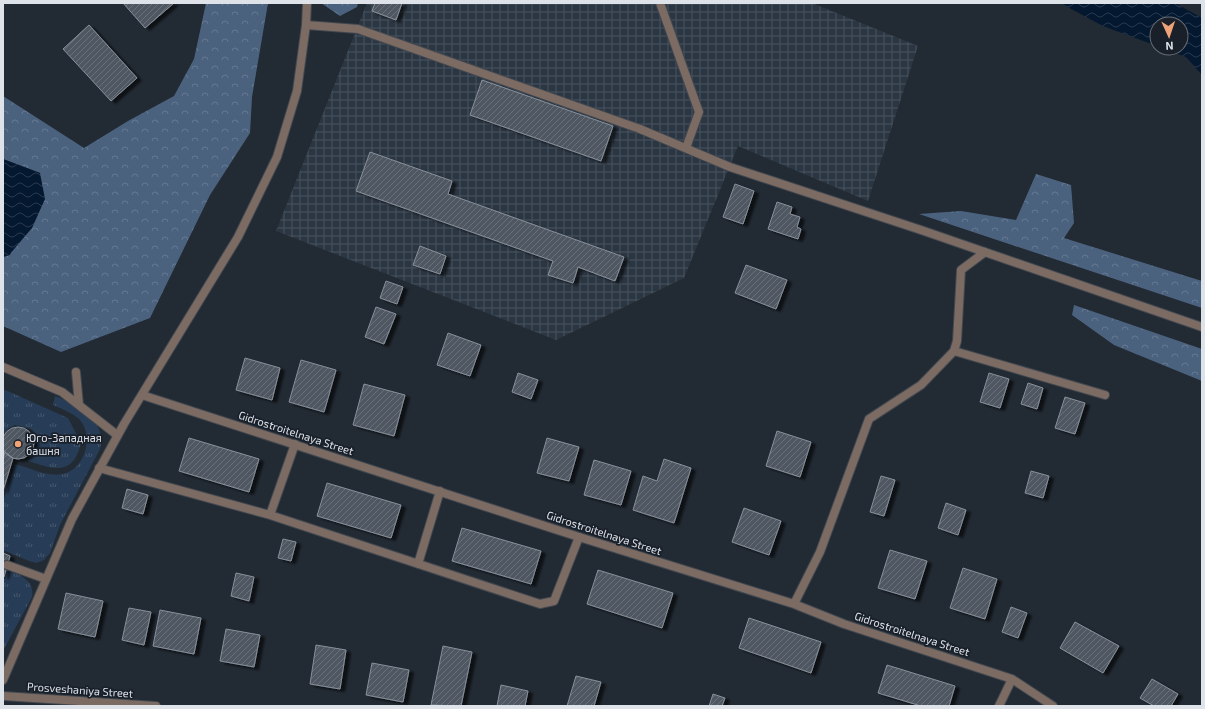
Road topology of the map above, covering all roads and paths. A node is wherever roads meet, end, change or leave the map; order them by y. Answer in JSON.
{"nodes":[{"id":1,"x":307,"y":3,"type":"edge"},
{"id":2,"x":660,"y":3,"type":"edge"},
{"id":3,"x":306,"y":25,"type":"junction"},
{"id":4,"x":686,"y":148,"type":"junction"},
{"id":5,"x":985,"y":252,"type":"junction"},
{"id":6,"x":1202,"y":327,"type":"edge"},
{"id":7,"x":954,"y":351,"type":"junction"},
{"id":8,"x":3,"y":367,"type":"edge"},
{"id":9,"x":76,"y":372,"type":"dead end"},
{"id":10,"x":142,"y":395,"type":"junction"},
{"id":11,"x":1105,"y":395,"type":"dead end"},
{"id":12,"x":79,"y":405,"type":"junction"},
{"id":13,"x":118,"y":435,"type":"junction"},
{"id":14,"x":295,"y":444,"type":"junction"},
{"id":15,"x":99,"y":468,"type":"junction"},
{"id":16,"x":440,"y":491,"type":"junction"},
{"id":17,"x":270,"y":516,"type":"junction"},
{"id":18,"x":579,"y":537,"type":"junction"},
{"id":19,"x":418,"y":564,"type":"junction"},
{"id":20,"x":7,"y":565,"type":"dead end"},
{"id":21,"x":46,"y":579,"type":"junction"},
{"id":22,"x":794,"y":604,"type":"junction"},
{"id":23,"x":1012,"y":679,"type":"junction"},
{"id":24,"x":3,"y":680,"type":"edge"},
{"id":25,"x":3,"y":696,"type":"edge"},
{"id":26,"x":156,"y":706,"type":"edge"},
{"id":27,"x":999,"y":706,"type":"edge"},
{"id":28,"x":1053,"y":706,"type":"edge"}],
"edges":[{"from":1,"to":3,"type":"street"},
{"from":2,"to":4,"type":"street"},
{"from":3,"to":4,"type":"street"},
{"from":3,"to":10,"type":"street"},
{"from":4,"to":5,"type":"street"},
{"from":5,"to":6,"type":"street"},
{"from":5,"to":7,"type":"street"},
{"from":7,"to":11,"type":"street"},
{"from":7,"to":22,"type":"street"},
{"from":8,"to":12,"type":"street"},
{"from":9,"to":12,"type":"street"},
{"from":10,"to":13,"type":"street"},
{"from":10,"to":14,"type":"street","name":"Gidrostroitelnaya Street"},
{"from":12,"to":13,"type":"street"},
{"from":13,"to":15,"type":"street"},
{"from":14,"to":16,"type":"street","name":"Gidrostroitelnaya Street"},
{"from":14,"to":17,"type":"street"},
{"from":15,"to":17,"type":"street"},
{"from":15,"to":21,"type":"street"},
{"from":16,"to":18,"type":"street","name":"Gidrostroitelnaya Street"},
{"from":16,"to":19,"type":"street"},
{"from":17,"to":19,"type":"street"},
{"from":18,"to":19,"type":"street"},
{"from":18,"to":22,"type":"street","name":"Gidrostroitelnaya Street"},
{"from":20,"to":21,"type":"street"},
{"from":21,"to":24,"type":"street"},
{"from":22,"to":23,"type":"street","name":"Gidrostroitelnaya Street"},
{"from":23,"to":27,"type":"street"},
{"from":23,"to":28,"type":"street","name":"Gidrostroitelnaya Street"},
{"from":25,"to":26,"type":"street","name":"Prosveshaniya Street"}]}
